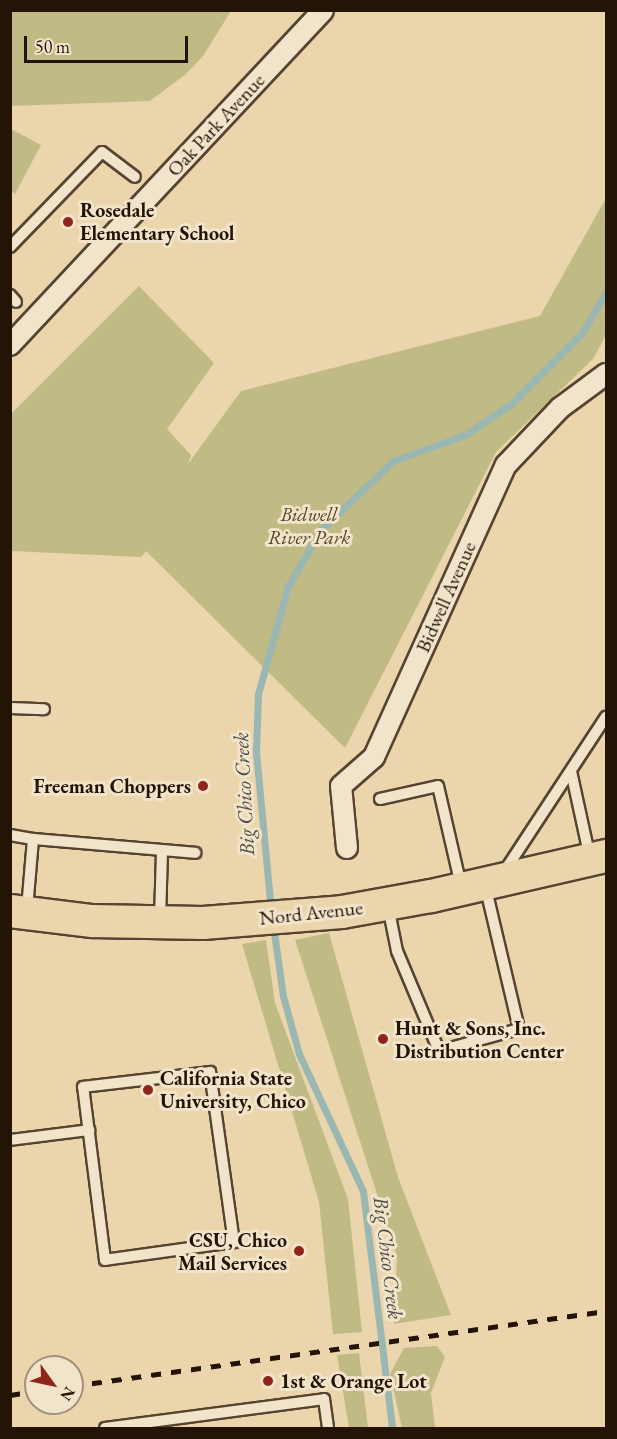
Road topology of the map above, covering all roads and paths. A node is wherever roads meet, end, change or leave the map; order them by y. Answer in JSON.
{"nodes":[{"id":1,"x":323,"y":10,"type":"edge"},
{"id":2,"x":135,"y":177,"type":"dead end"},
{"id":3,"x":10,"y":247,"type":"edge"},
{"id":4,"x":10,"y":345,"type":"edge"},
{"id":5,"x":605,"y":379,"type":"edge"},
{"id":6,"x":10,"y":708,"type":"edge"},
{"id":7,"x":44,"y":709,"type":"dead end"},
{"id":8,"x":606,"y":717,"type":"edge"},
{"id":9,"x":571,"y":771,"type":"junction"},
{"id":10,"x":380,"y":799,"type":"dead end"},
{"id":11,"x":10,"y":835,"type":"edge"},
{"id":12,"x":33,"y":839,"type":"junction"},
{"id":13,"x":347,"y":848,"type":"dead end"},
{"id":14,"x":162,"y":850,"type":"junction"},
{"id":15,"x":195,"y":853,"type":"dead end"},
{"id":16,"x":598,"y":858,"type":"edge"},
{"id":17,"x":481,"y":885,"type":"junction"},
{"id":18,"x":387,"y":904,"type":"junction"},
{"id":19,"x":19,"y":912,"type":"edge"},
{"id":20,"x":159,"y":922,"type":"junction"},
{"id":21,"x":89,"y":1130,"type":"junction"},
{"id":22,"x":10,"y":1140,"type":"edge"},
{"id":23,"x":145,"y":1425,"type":"edge"},
{"id":24,"x":105,"y":1428,"type":"edge"},
{"id":25,"x":328,"y":1428,"type":"edge"}],
"edges":[{"from":1,"to":4,"type":"street","name":"Oak Park Avenue"},
{"from":2,"to":3,"type":"lane"},
{"from":5,"to":13,"type":"street","name":"Bidwell Avenue"},
{"from":6,"to":7,"type":"lane"},
{"from":8,"to":9,"type":"lane"},
{"from":9,"to":16,"type":"lane"},
{"from":9,"to":17,"type":"lane"},
{"from":10,"to":17,"type":"lane"},
{"from":11,"to":12,"type":"lane"},
{"from":12,"to":14,"type":"lane"},
{"from":12,"to":19,"type":"lane"},
{"from":14,"to":15,"type":"lane"},
{"from":14,"to":20,"type":"lane"},
{"from":16,"to":17,"type":"main road","name":"Nord Avenue"},
{"from":17,"to":18,"type":"main road","name":"Nord Avenue"},
{"from":17,"to":18,"type":"lane"},
{"from":18,"to":20,"type":"main road","name":"Nord Avenue"},
{"from":19,"to":20,"type":"main road","name":"Nord Avenue"},
{"from":21,"to":21,"type":"lane"},
{"from":21,"to":22,"type":"lane"},
{"from":23,"to":24,"type":"lane"},
{"from":23,"to":25,"type":"lane"}]}
